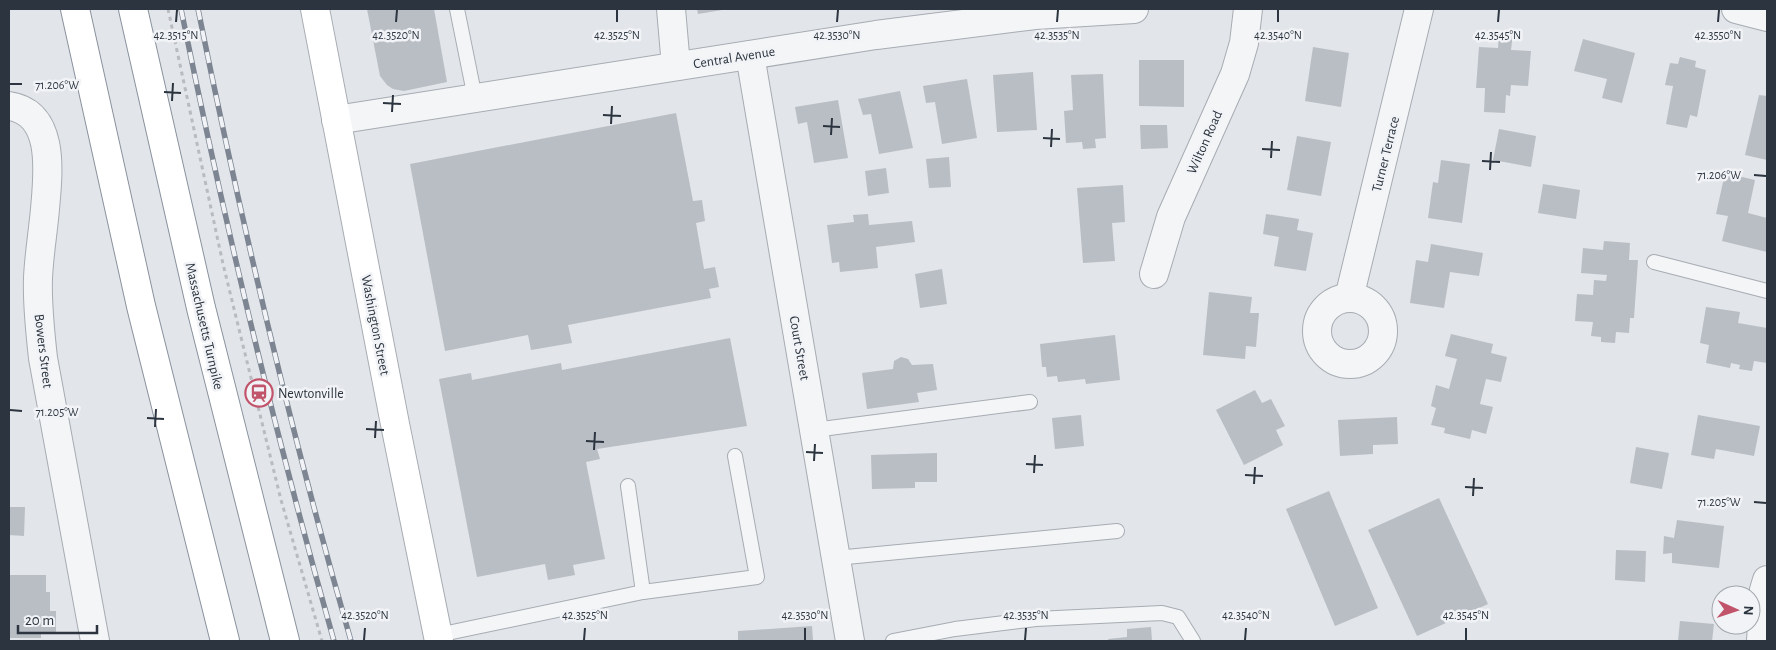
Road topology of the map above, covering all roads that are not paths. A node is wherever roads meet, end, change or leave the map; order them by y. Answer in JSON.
{"nodes":[{"id":1,"x":75,"y":9,"type":"edge"},
{"id":2,"x":133,"y":9,"type":"edge"},
{"id":3,"x":315,"y":9,"type":"edge"},
{"id":4,"x":457,"y":9,"type":"edge"},
{"id":5,"x":671,"y":9,"type":"edge"},
{"id":6,"x":1134,"y":9,"type":"edge"},
{"id":7,"x":1248,"y":9,"type":"edge"},
{"id":8,"x":1419,"y":9,"type":"edge"},
{"id":9,"x":1736,"y":9,"type":"edge"},
{"id":10,"x":984,"y":14,"type":"edge"},
{"id":11,"x":1767,"y":17,"type":"edge"},
{"id":12,"x":750,"y":55,"type":"junction"},
{"id":13,"x":676,"y":66,"type":"junction"},
{"id":14,"x":475,"y":98,"type":"junction"},
{"id":15,"x":9,"y":106,"type":"edge"},
{"id":16,"x":336,"y":120,"type":"junction"},
{"id":17,"x":1654,"y":262,"type":"dead end"},
{"id":18,"x":1154,"y":274,"type":"dead end"},
{"id":19,"x":1767,"y":291,"type":"edge"},
{"id":20,"x":1349,"y":298,"type":"dead end"},
{"id":21,"x":1030,"y":402,"type":"dead end"},
{"id":22,"x":814,"y":430,"type":"junction"},
{"id":23,"x":735,"y":456,"type":"dead end"},
{"id":24,"x":628,"y":486,"type":"dead end"},
{"id":25,"x":1117,"y":531,"type":"dead end"},
{"id":26,"x":836,"y":558,"type":"junction"},
{"id":27,"x":1767,"y":580,"type":"edge"},
{"id":28,"x":643,"y":592,"type":"junction"},
{"id":29,"x":439,"y":638,"type":"edge"},
{"id":30,"x":95,"y":641,"type":"edge"},
{"id":31,"x":225,"y":641,"type":"edge"},
{"id":32,"x":285,"y":641,"type":"edge"},
{"id":33,"x":850,"y":641,"type":"edge"},
{"id":34,"x":893,"y":641,"type":"edge"},
{"id":35,"x":1193,"y":641,"type":"edge"},
{"id":36,"x":1761,"y":641,"type":"edge"}],
"edges":[{"from":1,"to":31,"type":"main road"},
{"from":2,"to":32,"type":"main road","name":"Massachusetts Turnpike"},
{"from":3,"to":16,"type":"main road","name":"Washington Street"},
{"from":4,"to":14,"type":"lane"},
{"from":5,"to":13,"type":"street"},
{"from":6,"to":10,"type":"street","name":"Central Avenue"},
{"from":7,"to":18,"type":"street","name":"Wilton Road"},
{"from":8,"to":20,"type":"street","name":"Turner Terrace"},
{"from":9,"to":11,"type":"street"},
{"from":10,"to":12,"type":"street","name":"Central Avenue"},
{"from":12,"to":13,"type":"street","name":"Central Avenue"},
{"from":12,"to":22,"type":"street","name":"Court Street"},
{"from":13,"to":14,"type":"street","name":"Central Avenue"},
{"from":14,"to":16,"type":"street","name":"Central Avenue"},
{"from":15,"to":30,"type":"street","name":"Bowers Street"},
{"from":16,"to":29,"type":"main road","name":"Washington Street"},
{"from":17,"to":19,"type":"lane"},
{"from":21,"to":22,"type":"lane"},
{"from":22,"to":26,"type":"street","name":"Court Street"},
{"from":23,"to":28,"type":"lane"},
{"from":24,"to":28,"type":"lane"},
{"from":25,"to":26,"type":"lane"},
{"from":26,"to":33,"type":"street","name":"Court Street"},
{"from":27,"to":36,"type":"street"},
{"from":28,"to":29,"type":"lane"},
{"from":34,"to":35,"type":"lane"}]}
